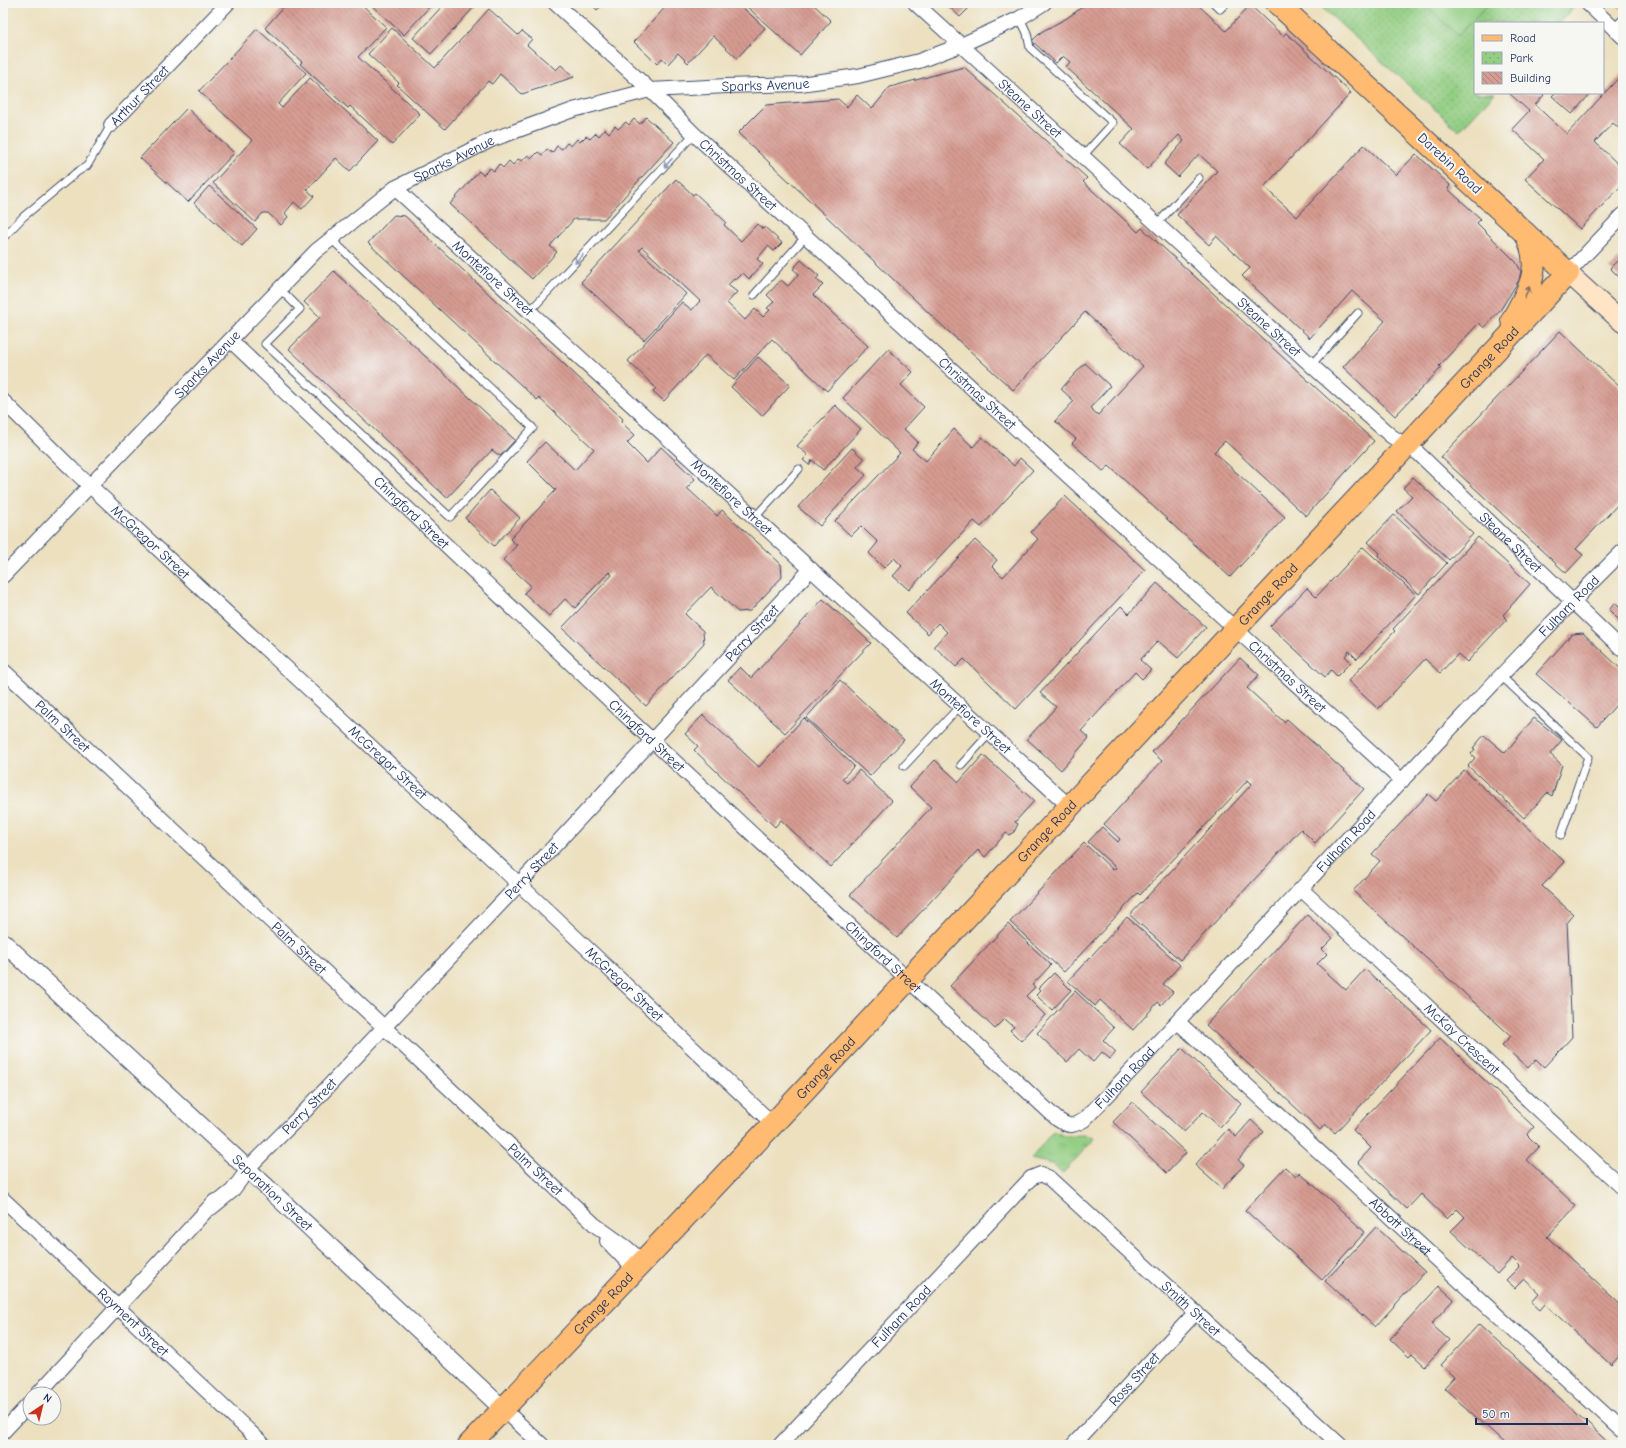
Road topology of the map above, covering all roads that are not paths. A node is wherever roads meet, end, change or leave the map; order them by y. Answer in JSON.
{"nodes":[{"id":1,"x":228,"y":3,"type":"edge"},
{"id":2,"x":555,"y":3,"type":"edge"},
{"id":3,"x":916,"y":3,"type":"edge"},
{"id":4,"x":1044,"y":3,"type":"edge"},
{"id":5,"x":1214,"y":3,"type":"edge"},
{"id":6,"x":1226,"y":3,"type":"edge"},
{"id":7,"x":1276,"y":3,"type":"edge"},
{"id":8,"x":1588,"y":4,"type":"edge"},
{"id":9,"x":1020,"y":18,"type":"junction"},
{"id":10,"x":1620,"y":28,"type":"edge"},
{"id":11,"x":961,"y":45,"type":"junction"},
{"id":12,"x":650,"y":90,"type":"junction"},
{"id":13,"x":111,"y":125,"type":"joint"},
{"id":14,"x":694,"y":134,"type":"junction"},
{"id":15,"x":1083,"y":156,"type":"junction"},
{"id":16,"x":1199,"y":178,"type":"dead end"},
{"id":17,"x":396,"y":188,"type":"junction"},
{"id":18,"x":1623,"y":215,"type":"edge"},
{"id":19,"x":1157,"y":224,"type":"junction"},
{"id":20,"x":1525,"y":233,"type":"junction"},
{"id":21,"x":806,"y":236,"type":"junction"},
{"id":22,"x":3,"y":238,"type":"edge"},
{"id":23,"x":331,"y":239,"type":"junction"},
{"id":24,"x":1568,"y":273,"type":"junction"},
{"id":25,"x":280,"y":289,"type":"junction"},
{"id":26,"x":754,"y":294,"type":"dead end"},
{"id":27,"x":530,"y":312,"type":"junction"},
{"id":28,"x":1358,"y":313,"type":"dead end"},
{"id":29,"x":1623,"y":323,"type":"edge"},
{"id":30,"x":231,"y":341,"type":"junction"},
{"id":31,"x":1494,"y":350,"type":"junction"},
{"id":32,"x":1311,"y":365,"type":"junction"},
{"id":33,"x":3,"y":401,"type":"edge"},
{"id":34,"x":1405,"y":446,"type":"junction"},
{"id":35,"x":799,"y":469,"type":"dead end"},
{"id":36,"x":90,"y":485,"type":"junction"},
{"id":37,"x":755,"y":518,"type":"junction"},
{"id":38,"x":1623,"y":551,"type":"edge"},
{"id":39,"x":811,"y":569,"type":"junction"},
{"id":40,"x":3,"y":576,"type":"edge"},
{"id":41,"x":1572,"y":602,"type":"junction"},
{"id":42,"x":1235,"y":628,"type":"junction"},
{"id":43,"x":1623,"y":650,"type":"edge"},
{"id":44,"x":3,"y":670,"type":"edge"},
{"id":45,"x":1501,"y":676,"type":"junction"},
{"id":46,"x":960,"y":706,"type":"junction"},
{"id":47,"x":990,"y":733,"type":"junction"},
{"id":48,"x":653,"y":740,"type":"junction"},
{"id":49,"x":961,"y":765,"type":"dead end"},
{"id":50,"x":904,"y":766,"type":"dead end"},
{"id":51,"x":1402,"y":781,"type":"junction"},
{"id":52,"x":1069,"y":806,"type":"junction"},
{"id":53,"x":1561,"y":834,"type":"dead end"},
{"id":54,"x":519,"y":884,"type":"junction"},
{"id":55,"x":1301,"y":889,"type":"junction"},
{"id":56,"x":3,"y":942,"type":"edge"},
{"id":57,"x":907,"y":979,"type":"junction"},
{"id":58,"x":1178,"y":1022,"type":"junction"},
{"id":59,"x":384,"y":1027,"type":"junction"},
{"id":60,"x":773,"y":1124,"type":"junction"},
{"id":61,"x":1066,"y":1126,"type":"joint"},
{"id":62,"x":248,"y":1169,"type":"junction"},
{"id":63,"x":1041,"y":1174,"type":"joint"},
{"id":64,"x":1623,"y":1188,"type":"edge"},
{"id":65,"x":3,"y":1199,"type":"edge"},
{"id":66,"x":639,"y":1266,"type":"junction"},
{"id":67,"x":118,"y":1308,"type":"junction"},
{"id":68,"x":1196,"y":1312,"type":"junction"},
{"id":69,"x":45,"y":1386,"type":"edge"},
{"id":70,"x":503,"y":1409,"type":"junction"},
{"id":71,"x":22,"y":1412,"type":"edge"},
{"id":72,"x":1623,"y":1431,"type":"edge"},
{"id":73,"x":3,"y":1432,"type":"edge"},
{"id":74,"x":264,"y":1445,"type":"edge"},
{"id":75,"x":469,"y":1445,"type":"edge"},
{"id":76,"x":542,"y":1445,"type":"edge"},
{"id":77,"x":780,"y":1445,"type":"edge"},
{"id":78,"x":1073,"y":1445,"type":"edge"},
{"id":79,"x":1340,"y":1445,"type":"edge"}],
"edges":[{"from":1,"to":13,"type":"street","name":"Arthur Street"},
{"from":2,"to":12,"type":"street","name":"Christmas Street"},
{"from":3,"to":11,"type":"street","name":"Steane Street"},
{"from":4,"to":9,"type":"street","name":"Sparks Avenue"},
{"from":5,"to":6,"type":"lane"},
{"from":7,"to":20,"type":"main road","name":"Darebin Road"},
{"from":8,"to":10,"type":"street"},
{"from":9,"to":11,"type":"street","name":"Sparks Avenue"},
{"from":9,"to":15,"type":"lane"},
{"from":11,"to":12,"type":"street","name":"Sparks Avenue"},
{"from":11,"to":15,"type":"street","name":"Steane Street"},
{"from":12,"to":14,"type":"street","name":"Christmas Street"},
{"from":12,"to":17,"type":"street","name":"Sparks Avenue"},
{"from":13,"to":22,"type":"lane","name":"Arthur Street"},
{"from":14,"to":21,"type":"street","name":"Christmas Street"},
{"from":14,"to":27,"type":"lane","one_way":true},
{"from":15,"to":19,"type":"street","name":"Steane Street"},
{"from":16,"to":19,"type":"lane"},
{"from":17,"to":23,"type":"street","name":"Sparks Avenue"},
{"from":17,"to":27,"type":"street","name":"Montefiore Street"},
{"from":18,"to":24,"type":"street","name":"Grange Road"},
{"from":19,"to":32,"type":"street","name":"Steane Street"},
{"from":20,"to":24,"type":"main road","name":"Darebin Road"},
{"from":31,"to":20,"type":"main road","one_way":true},
{"from":21,"to":26,"type":"lane"},
{"from":21,"to":42,"type":"street","name":"Christmas Street"},
{"from":23,"to":25,"type":"street","name":"Sparks Avenue"},
{"from":23,"to":25,"type":"lane"},
{"from":24,"to":29,"type":"main road","name":"Darebin Road"},
{"from":24,"to":31,"type":"main road","name":"Grange Road"},
{"from":25,"to":30,"type":"street","name":"Sparks Avenue"},
{"from":27,"to":37,"type":"street","name":"Montefiore Street"},
{"from":28,"to":32,"type":"lane"},
{"from":30,"to":36,"type":"street","name":"Sparks Avenue"},
{"from":30,"to":48,"type":"street","name":"Chingford Street"},
{"from":31,"to":34,"type":"main road","name":"Grange Road"},
{"from":32,"to":34,"type":"street","name":"Steane Street"},
{"from":33,"to":36,"type":"street","name":"McGregor Street"},
{"from":34,"to":41,"type":"street","name":"Steane Street"},
{"from":34,"to":42,"type":"main road","name":"Grange Road"},
{"from":35,"to":37,"type":"lane"},
{"from":36,"to":40,"type":"street","name":"Sparks Avenue"},
{"from":36,"to":54,"type":"street","name":"McGregor Street"},
{"from":37,"to":39,"type":"street","name":"Montefiore Street"},
{"from":38,"to":41,"type":"street","name":"Fulham Road"},
{"from":39,"to":46,"type":"street","name":"Montefiore Street"},
{"from":39,"to":48,"type":"street","name":"Perry Street"},
{"from":41,"to":43,"type":"street","name":"Steane Street"},
{"from":41,"to":45,"type":"street","name":"Fulham Road"},
{"from":42,"to":51,"type":"street","name":"Christmas Street"},
{"from":42,"to":52,"type":"main road","name":"Grange Road"},
{"from":44,"to":59,"type":"street","name":"Palm Street"},
{"from":45,"to":51,"type":"street","name":"Fulham Road"},
{"from":45,"to":53,"type":"lane"},
{"from":46,"to":47,"type":"street","name":"Montefiore Street"},
{"from":46,"to":50,"type":"lane"},
{"from":47,"to":49,"type":"lane"},
{"from":47,"to":52,"type":"street","name":"Montefiore Street"},
{"from":48,"to":54,"type":"street","name":"Perry Street"},
{"from":48,"to":57,"type":"street","name":"Chingford Street"},
{"from":51,"to":55,"type":"street","name":"Fulham Road"},
{"from":52,"to":57,"type":"main road","name":"Grange Road"},
{"from":54,"to":59,"type":"street","name":"Perry Street"},
{"from":54,"to":60,"type":"street","name":"McGregor Street"},
{"from":55,"to":58,"type":"street","name":"Fulham Road"},
{"from":55,"to":64,"type":"street","name":"McKay Crescent"},
{"from":56,"to":62,"type":"street","name":"Separation Street"},
{"from":57,"to":60,"type":"main road","name":"Grange Road"},
{"from":57,"to":61,"type":"street","name":"Chingford Street"},
{"from":58,"to":61,"type":"street","name":"Fulham Road"},
{"from":58,"to":72,"type":"street","name":"Abbott Street"},
{"from":59,"to":62,"type":"street","name":"Perry Street"},
{"from":59,"to":66,"type":"street","name":"Palm Street"},
{"from":60,"to":66,"type":"main road","name":"Grange Road"},
{"from":62,"to":67,"type":"street","name":"Perry Street"},
{"from":62,"to":70,"type":"street","name":"Separation Street"},
{"from":63,"to":68,"type":"street","name":"Smith Street"},
{"from":63,"to":77,"type":"street","name":"Fulham Road"},
{"from":65,"to":67,"type":"street","name":"Rayment Street"},
{"from":66,"to":70,"type":"main road","name":"Grange Road"},
{"from":67,"to":69,"type":"street","name":"Perry Street"},
{"from":67,"to":74,"type":"street","name":"Rayment Street"},
{"from":68,"to":78,"type":"street","name":"Ross Street"},
{"from":68,"to":79,"type":"street","name":"Smith Street"},
{"from":70,"to":75,"type":"main road","name":"Grange Road"},
{"from":70,"to":76,"type":"street","name":"Separation Street"},
{"from":71,"to":73,"type":"street"}]}
